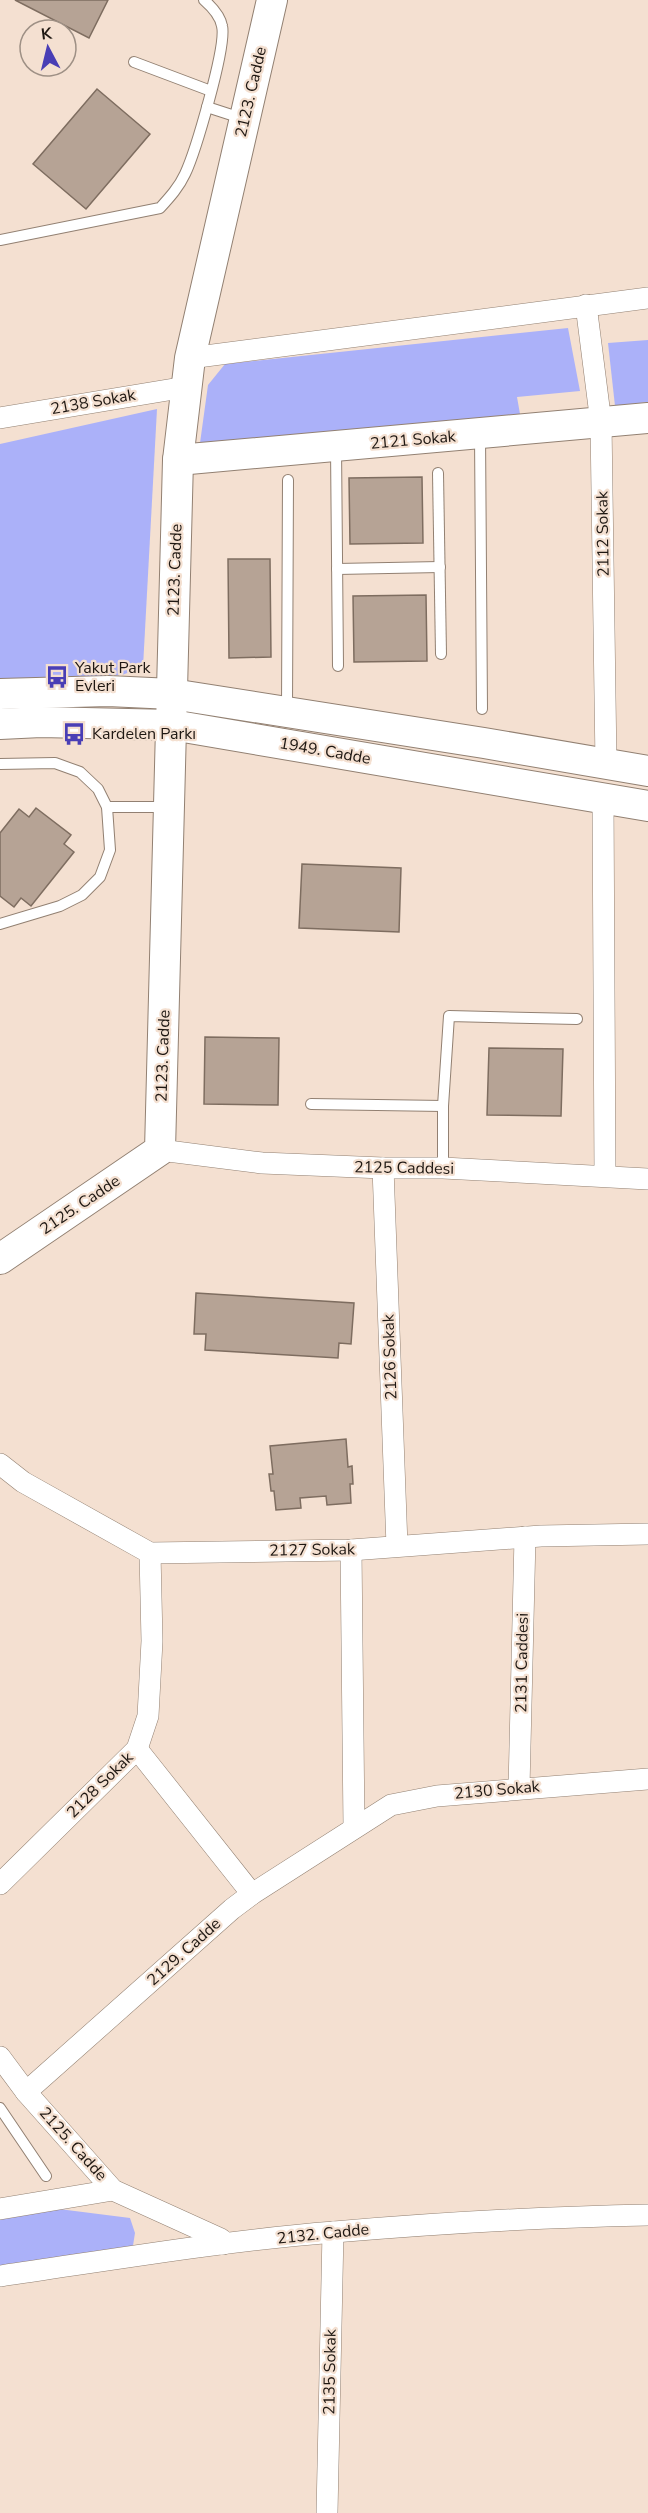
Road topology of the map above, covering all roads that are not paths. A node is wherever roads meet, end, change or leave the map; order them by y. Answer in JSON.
{"nodes":[{"id":1,"x":204,"y":0,"type":"edge"},
{"id":2,"x":272,"y":0,"type":"edge"},
{"id":3,"x":134,"y":62,"type":"dead end"},
{"id":4,"x":211,"y":91,"type":"junction"},
{"id":5,"x":207,"y":107,"type":"junction"},
{"id":6,"x":245,"y":119,"type":"junction"},
{"id":7,"x":0,"y":240,"type":"edge"},
{"id":8,"x":648,"y":298,"type":"edge"},
{"id":9,"x":586,"y":305,"type":"junction"},
{"id":10,"x":188,"y":372,"type":"junction"},
{"id":11,"x":0,"y":418,"type":"edge"},
{"id":12,"x":648,"y":418,"type":"edge"},
{"id":13,"x":601,"y":423,"type":"junction"},
{"id":14,"x":480,"y":434,"type":"junction"},
{"id":15,"x":336,"y":447,"type":"junction"},
{"id":16,"x":178,"y":460,"type":"junction"},
{"id":17,"x":438,"y":473,"type":"dead end"},
{"id":18,"x":288,"y":480,"type":"dead end"},
{"id":19,"x":440,"y":567,"type":"junction"},
{"id":20,"x":337,"y":569,"type":"junction"},
{"id":21,"x":441,"y":654,"type":"dead end"},
{"id":22,"x":338,"y":666,"type":"dead end"},
{"id":23,"x":0,"y":694,"type":"edge"},
{"id":24,"x":172,"y":694,"type":"junction"},
{"id":25,"x":482,"y":709,"type":"dead end"},
{"id":26,"x":287,"y":712,"type":"junction"},
{"id":27,"x":0,"y":724,"type":"edge"},
{"id":28,"x":172,"y":725,"type":"junction"},
{"id":29,"x":0,"y":764,"type":"edge"},
{"id":30,"x":606,"y":764,"type":"junction"},
{"id":31,"x":648,"y":771,"type":"edge"},
{"id":32,"x":603,"y":798,"type":"junction"},
{"id":33,"x":648,"y":806,"type":"edge"},
{"id":34,"x":107,"y":807,"type":"junction"},
{"id":35,"x":170,"y":807,"type":"junction"},
{"id":36,"x":0,"y":924,"type":"edge"},
{"id":37,"x":577,"y":1019,"type":"dead end"},
{"id":38,"x":311,"y":1104,"type":"dead end"},
{"id":39,"x":443,"y":1106,"type":"junction"},
{"id":40,"x":160,"y":1150,"type":"junction"},
{"id":41,"x":383,"y":1168,"type":"junction"},
{"id":42,"x":443,"y":1168,"type":"junction"},
{"id":43,"x":604,"y":1176,"type":"junction"},
{"id":44,"x":648,"y":1179,"type":"edge"},
{"id":45,"x":0,"y":1259,"type":"edge"},
{"id":46,"x":0,"y":1464,"type":"edge"},
{"id":47,"x":648,"y":1534,"type":"edge"},
{"id":48,"x":525,"y":1537,"type":"junction"},
{"id":49,"x":398,"y":1546,"type":"junction"},
{"id":50,"x":351,"y":1550,"type":"junction"},
{"id":51,"x":150,"y":1553,"type":"junction"},
{"id":52,"x":137,"y":1749,"type":"junction"},
{"id":53,"x":648,"y":1779,"type":"edge"},
{"id":54,"x":519,"y":1788,"type":"junction"},
{"id":55,"x":354,"y":1827,"type":"junction"},
{"id":56,"x":0,"y":1884,"type":"edge"},
{"id":57,"x":252,"y":1894,"type":"junction"},
{"id":58,"x":0,"y":2057,"type":"edge"},
{"id":59,"x":26,"y":2092,"type":"junction"},
{"id":60,"x":0,"y":2108,"type":"edge"},
{"id":61,"x":46,"y":2176,"type":"dead end"},
{"id":62,"x":113,"y":2190,"type":"junction"},
{"id":63,"x":0,"y":2209,"type":"edge"},
{"id":64,"x":648,"y":2215,"type":"edge"},
{"id":65,"x":333,"y":2232,"type":"junction"},
{"id":66,"x":223,"y":2244,"type":"junction"},
{"id":67,"x":0,"y":2276,"type":"edge"},
{"id":68,"x":327,"y":2513,"type":"edge"}],
"edges":[{"from":1,"to":4,"type":"lane"},
{"from":2,"to":6,"type":"street","name":"2123. Cadde"},
{"from":3,"to":4,"type":"lane"},
{"from":4,"to":5,"type":"lane"},
{"from":5,"to":6,"type":"lane"},
{"from":5,"to":7,"type":"lane"},
{"from":6,"to":10,"type":"street","name":"2123. Cadde"},
{"from":8,"to":9,"type":"street"},
{"from":9,"to":10,"type":"street"},
{"from":9,"to":13,"type":"street","name":"2112 Sokak"},
{"from":10,"to":11,"type":"street","name":"2138 Sokak"},
{"from":10,"to":16,"type":"street","name":"2123. Cadde"},
{"from":12,"to":13,"type":"street","name":"2121 Sokak"},
{"from":13,"to":14,"type":"street","name":"2121 Sokak"},
{"from":13,"to":30,"type":"street","name":"2112 Sokak"},
{"from":14,"to":15,"type":"street","name":"2121 Sokak"},
{"from":14,"to":25,"type":"lane"},
{"from":15,"to":16,"type":"street","name":"2121 Sokak"},
{"from":15,"to":20,"type":"lane"},
{"from":16,"to":24,"type":"street","name":"2123. Cadde"},
{"from":17,"to":19,"type":"lane"},
{"from":18,"to":26,"type":"lane"},
{"from":19,"to":20,"type":"lane"},
{"from":19,"to":21,"type":"lane"},
{"from":20,"to":22,"type":"lane"},
{"from":23,"to":24,"type":"street","name":"1949. Cadde"},
{"from":24,"to":26,"type":"street","name":"1949. Cadde"},
{"from":24,"to":28,"type":"street","name":"2123. Cadde"},
{"from":26,"to":30,"type":"street","name":"1949. Cadde"},
{"from":27,"to":28,"type":"street","name":"1949. Cadde"},
{"from":28,"to":32,"type":"street","name":"1949. Cadde"},
{"from":28,"to":35,"type":"street","name":"2123. Cadde"},
{"from":29,"to":34,"type":"lane"},
{"from":30,"to":31,"type":"street","name":"1949. Cadde"},
{"from":32,"to":33,"type":"street","name":"1949. Cadde"},
{"from":32,"to":43,"type":"street"},
{"from":34,"to":35,"type":"lane"},
{"from":34,"to":36,"type":"lane"},
{"from":35,"to":40,"type":"street","name":"2123. Cadde"},
{"from":37,"to":39,"type":"lane"},
{"from":38,"to":39,"type":"lane"},
{"from":39,"to":42,"type":"lane"},
{"from":40,"to":41,"type":"street","name":"2125 Caddesi"},
{"from":40,"to":45,"type":"street","name":"2125. Cadde"},
{"from":41,"to":42,"type":"street","name":"2125 Caddesi"},
{"from":41,"to":49,"type":"street","name":"2126 Sokak"},
{"from":42,"to":43,"type":"street","name":"2125 Caddesi"},
{"from":43,"to":44,"type":"street","name":"2125 Caddesi"},
{"from":46,"to":51,"type":"street"},
{"from":47,"to":48,"type":"street","name":"2127 Sokak"},
{"from":48,"to":49,"type":"street","name":"2127 Sokak"},
{"from":48,"to":54,"type":"street","name":"2131 Caddesi"},
{"from":49,"to":50,"type":"street","name":"2127 Sokak"},
{"from":50,"to":51,"type":"street","name":"2127 Sokak"},
{"from":50,"to":55,"type":"street"},
{"from":51,"to":52,"type":"street","name":"2128 Sokak"},
{"from":52,"to":56,"type":"street","name":"2128 Sokak"},
{"from":52,"to":57,"type":"street"},
{"from":53,"to":54,"type":"street","name":"2130 Sokak"},
{"from":54,"to":55,"type":"street","name":"2130 Sokak"},
{"from":55,"to":57,"type":"street","name":"2129. Cadde"},
{"from":57,"to":59,"type":"street","name":"2129. Cadde"},
{"from":58,"to":59,"type":"street","name":"2125. Cadde"},
{"from":59,"to":62,"type":"street","name":"2125. Cadde"},
{"from":60,"to":61,"type":"lane"},
{"from":62,"to":63,"type":"street"},
{"from":62,"to":66,"type":"street","name":"2125. Cadde"},
{"from":64,"to":65,"type":"street","name":"2132. Cadde"},
{"from":65,"to":66,"type":"street","name":"2132. Cadde"},
{"from":65,"to":68,"type":"street","name":"2135 Sokak"},
{"from":66,"to":67,"type":"street","name":"2132. Cadde"}]}
